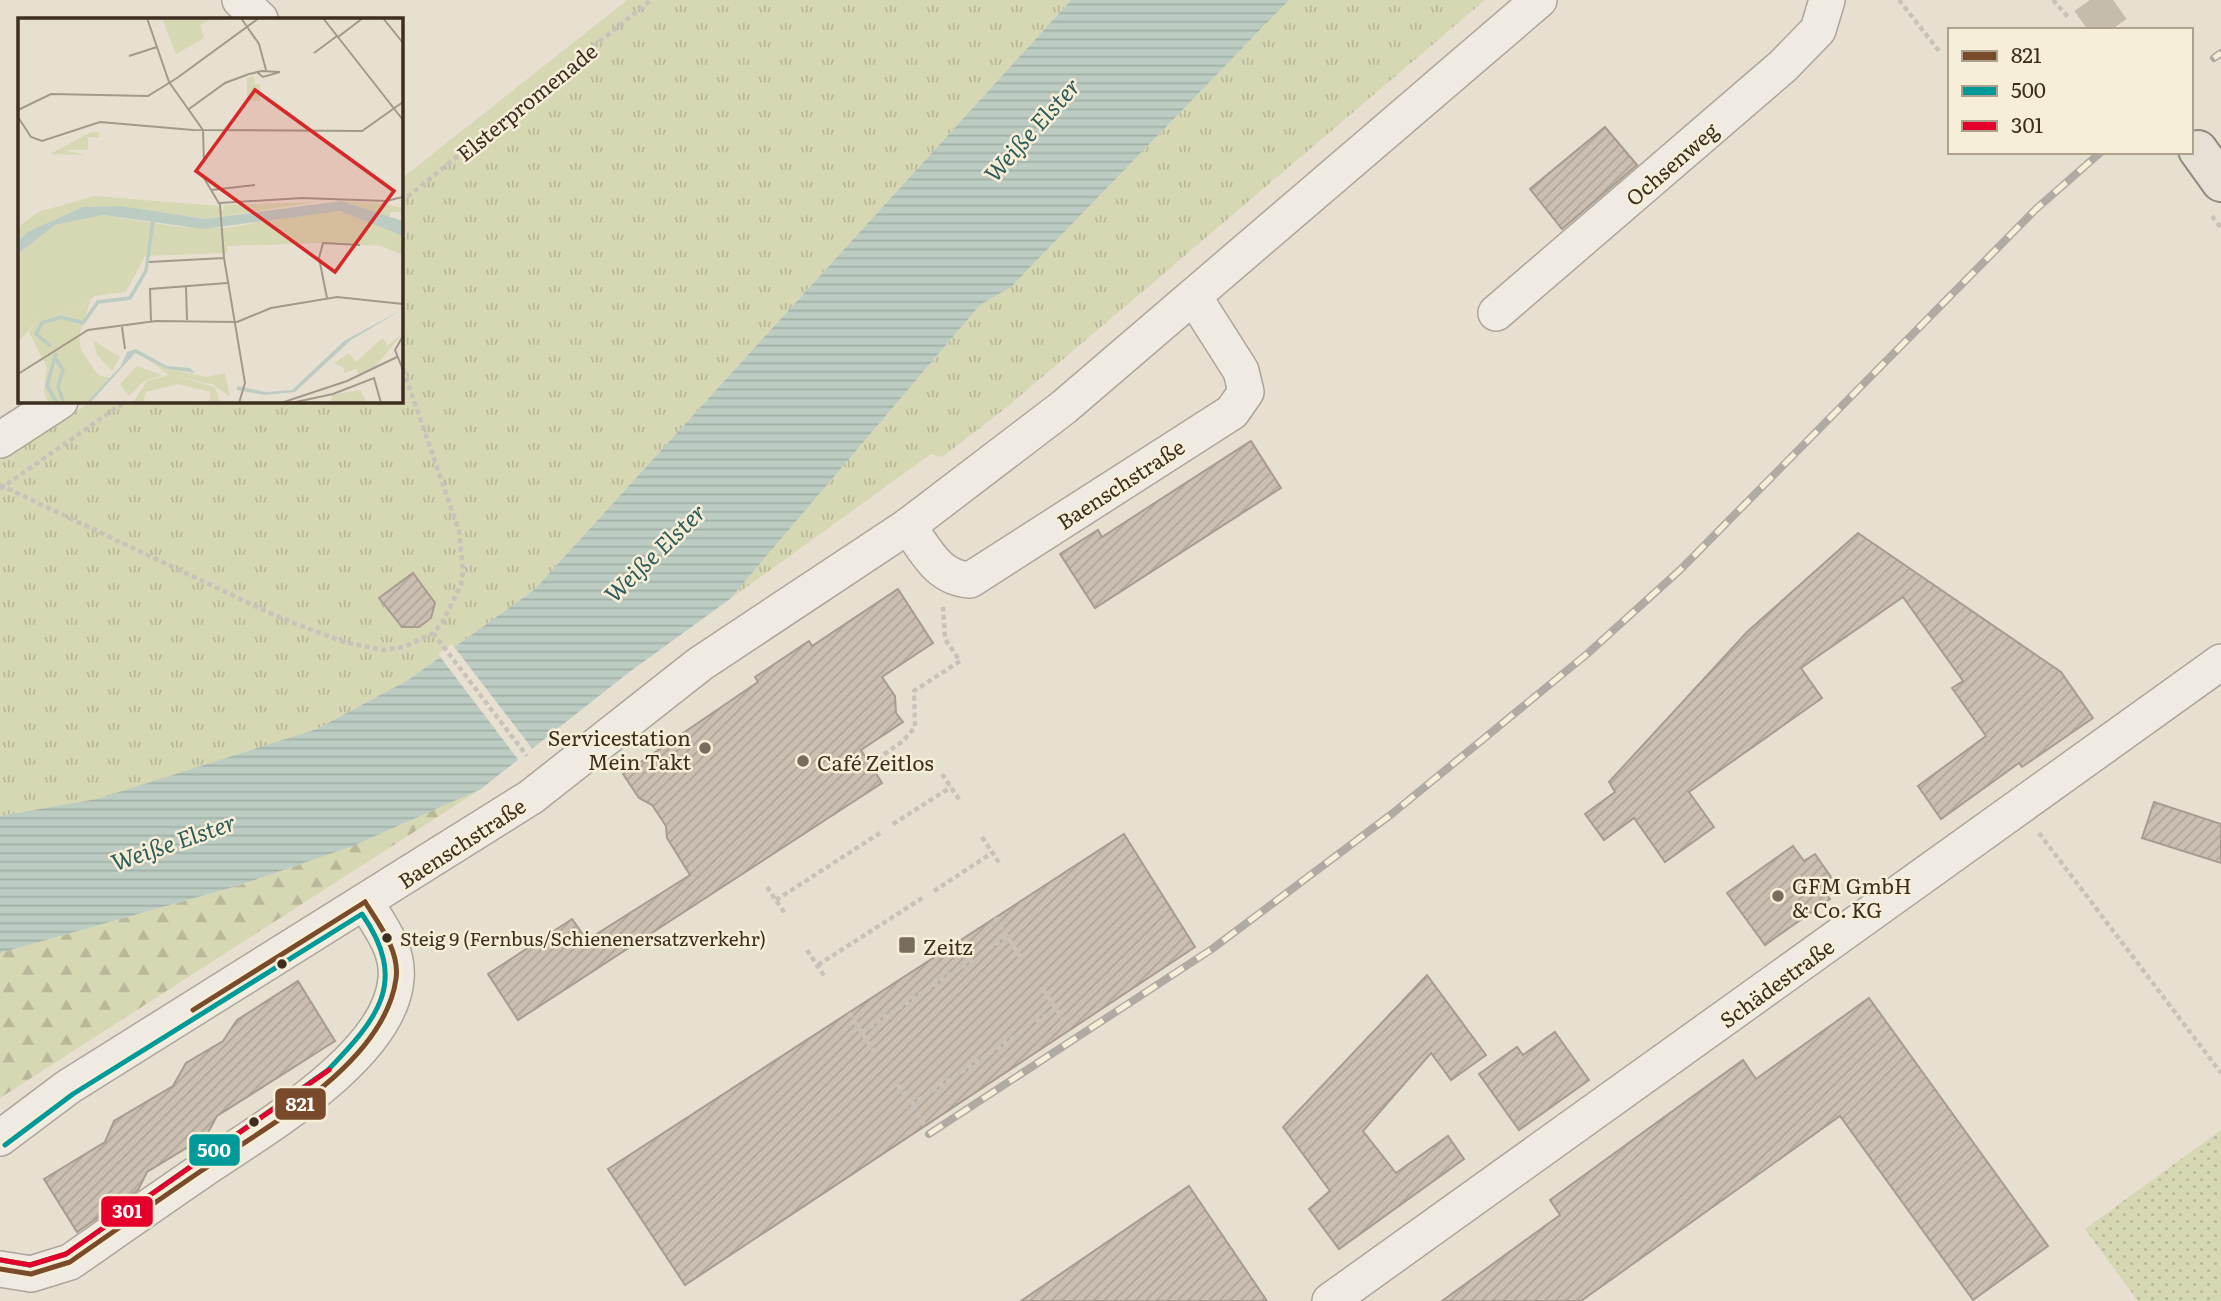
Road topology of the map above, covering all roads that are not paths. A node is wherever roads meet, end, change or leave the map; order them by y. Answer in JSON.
{"nodes":[{"id":1,"x":240,"y":0,"type":"edge"},
{"id":2,"x":1539,"y":0,"type":"edge"},
{"id":3,"x":1827,"y":0,"type":"edge"},
{"id":4,"x":259,"y":18,"type":"edge"},
{"id":5,"x":2198,"y":149,"type":"dead end"},
{"id":6,"x":2221,"y":182,"type":"edge"},
{"id":7,"x":1194,"y":298,"type":"junction"},
{"id":8,"x":1496,"y":313,"type":"dead end"},
{"id":9,"x":58,"y":402,"type":"edge"},
{"id":10,"x":0,"y":440,"type":"edge"},
{"id":11,"x":908,"y":526,"type":"junction"},
{"id":12,"x":2221,"y":662,"type":"edge"},
{"id":13,"x":365,"y":902,"type":"junction"},
{"id":14,"x":0,"y":1138,"type":"edge"},
{"id":15,"x":0,"y":1269,"type":"edge"},
{"id":16,"x":1330,"y":1301,"type":"edge"}],
"edges":[{"from":1,"to":4,"type":"street"},
{"from":2,"to":7,"type":"street","name":"Baenschstraße"},
{"from":3,"to":8,"type":"street","name":"Ochsenweg"},
{"from":5,"to":6,"type":"main road"},
{"from":7,"to":11,"type":"street","name":"Baenschstraße"},
{"from":7,"to":11,"type":"street","name":"Baenschstraße"},
{"from":9,"to":10,"type":"street"},
{"from":11,"to":13,"type":"street","name":"Baenschstraße"},
{"from":12,"to":16,"type":"street","name":"Schädestraße"},
{"from":13,"to":14,"type":"street","name":"Baenschstraße"},
{"from":13,"to":15,"type":"street"}]}
